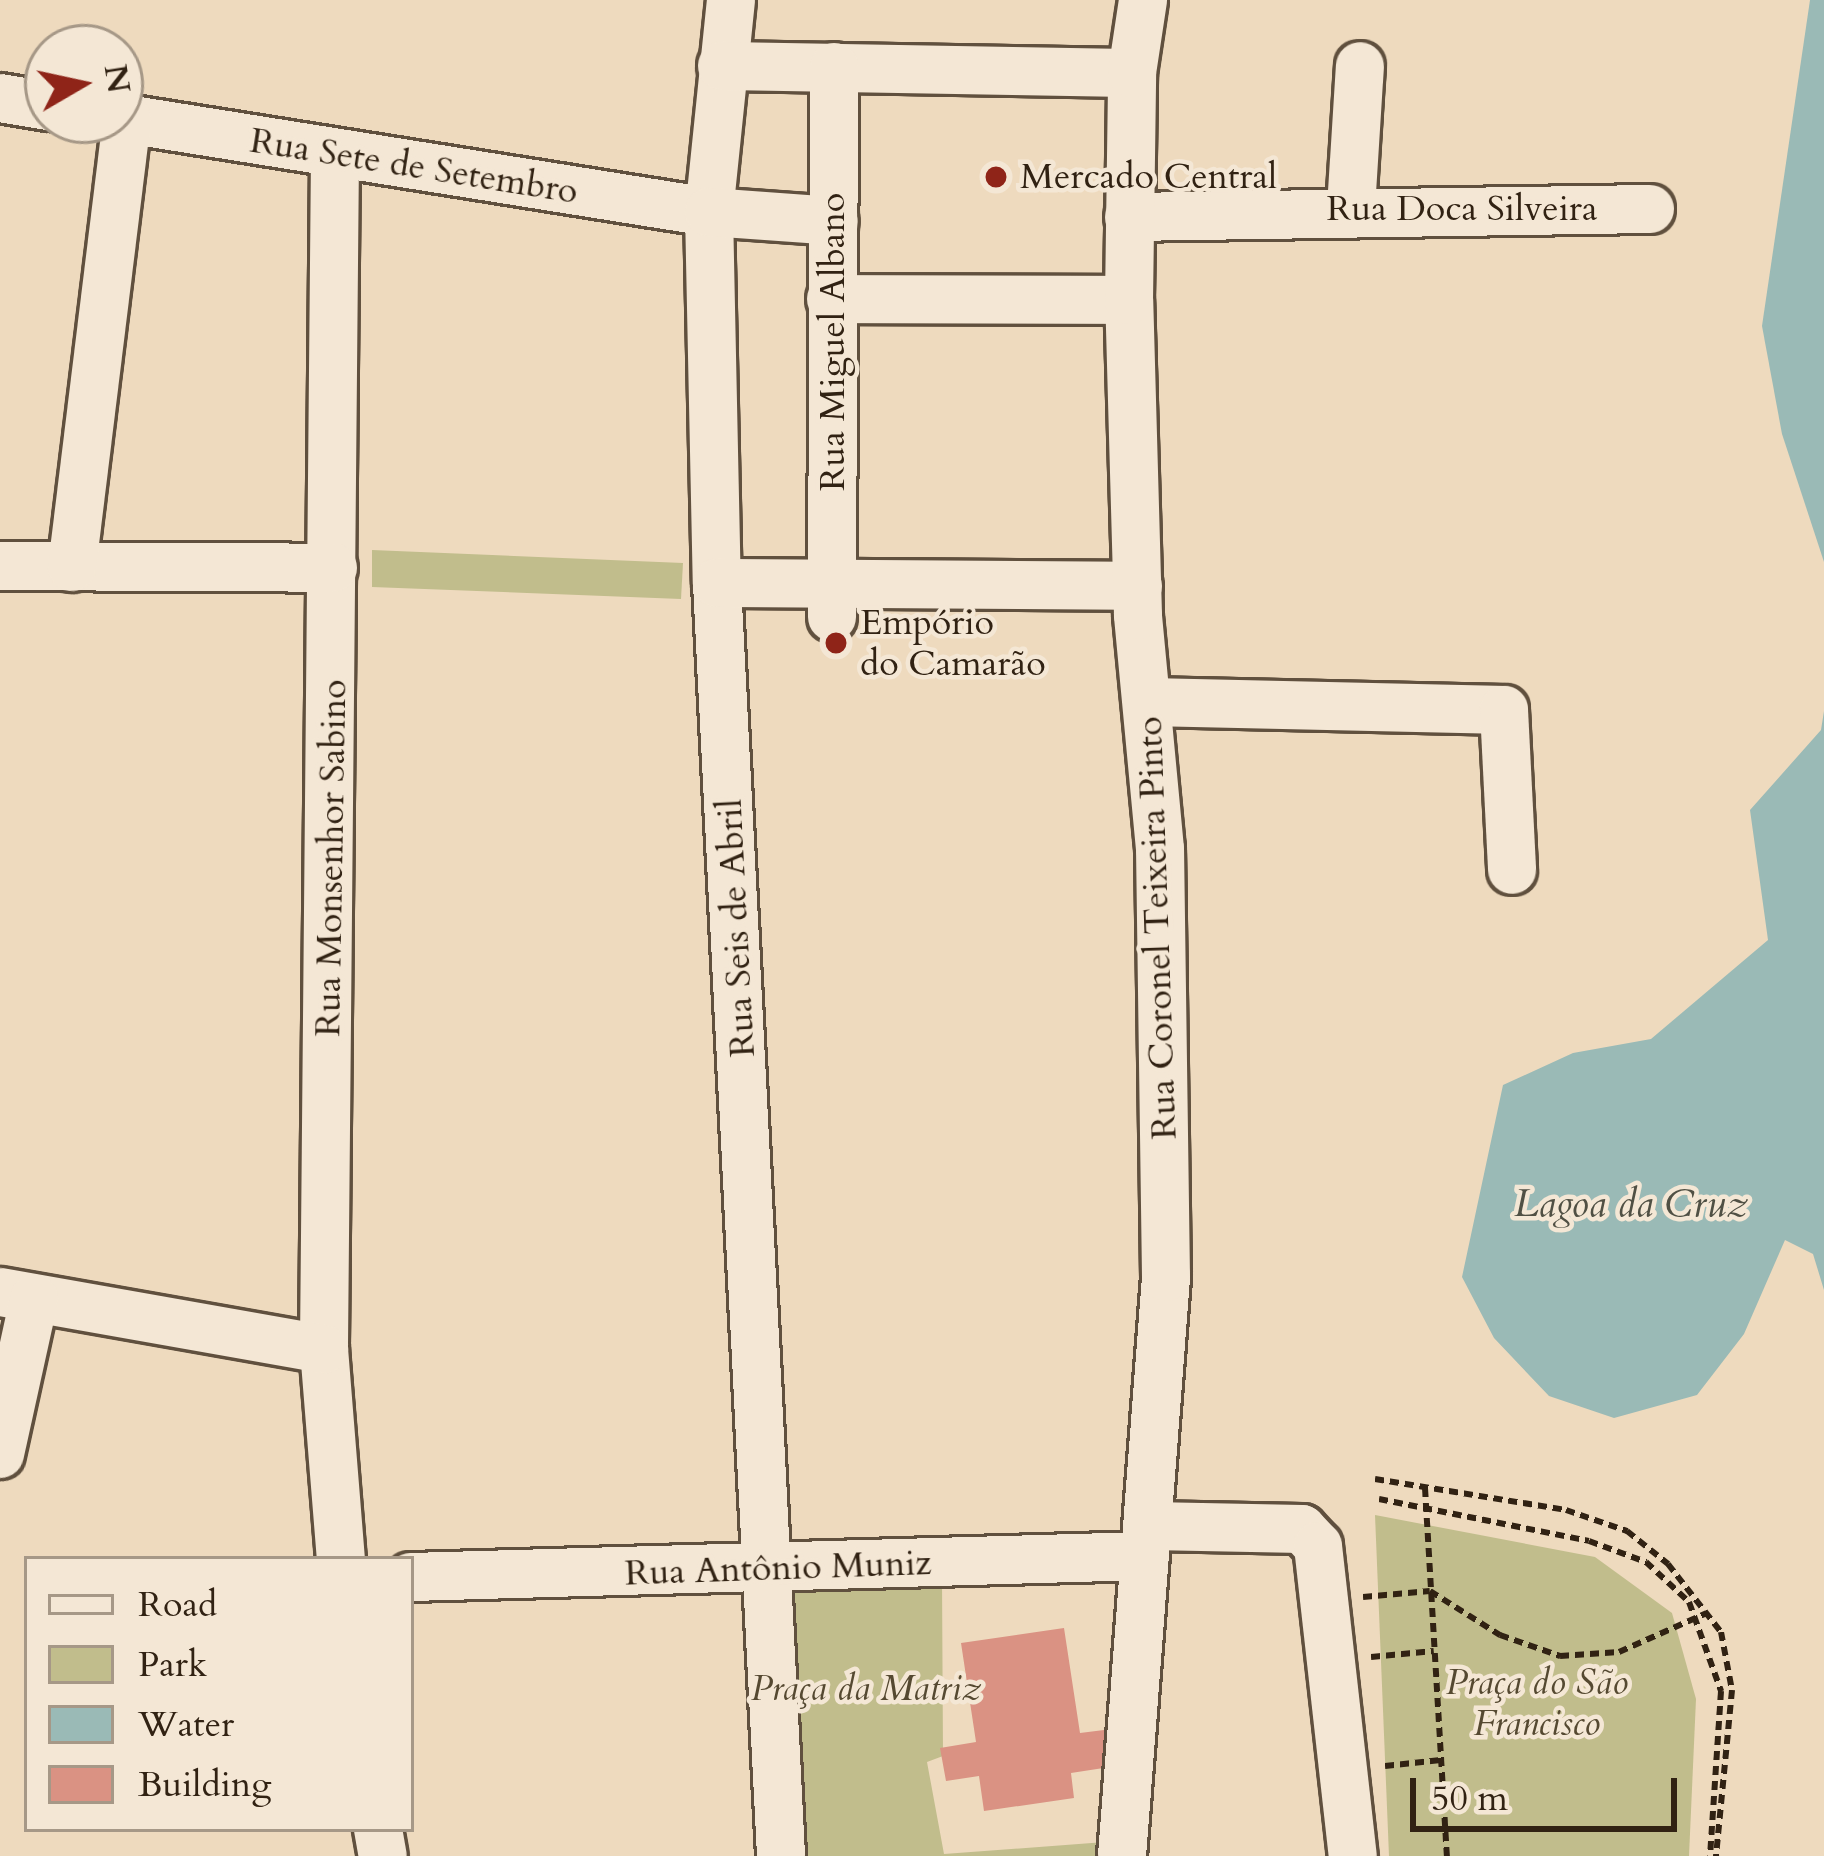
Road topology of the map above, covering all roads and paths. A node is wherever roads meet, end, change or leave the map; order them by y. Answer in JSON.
{"nodes":[{"id":1,"x":731,"y":0,"type":"edge"},
{"id":2,"x":1143,"y":0,"type":"edge"},
{"id":3,"x":722,"y":65,"type":"junction"},
{"id":4,"x":1360,"y":66,"type":"dead end"},
{"id":5,"x":834,"y":68,"type":"junction"},
{"id":6,"x":1132,"y":74,"type":"junction"},
{"id":7,"x":144,"y":122,"type":"edge"},
{"id":8,"x":121,"y":144,"type":"edge"},
{"id":9,"x":335,"y":155,"type":"junction"},
{"id":10,"x":1351,"y":208,"type":"junction"},
{"id":11,"x":1650,"y":209,"type":"dead end"},
{"id":12,"x":709,"y":212,"type":"junction"},
{"id":13,"x":1129,"y":218,"type":"junction"},
{"id":14,"x":834,"y":221,"type":"junction"},
{"id":15,"x":831,"y":299,"type":"junction"},
{"id":16,"x":1129,"y":300,"type":"junction"},
{"id":17,"x":0,"y":566,"type":"edge"},
{"id":18,"x":72,"y":567,"type":"junction"},
{"id":19,"x":333,"y":568,"type":"junction"},
{"id":20,"x":717,"y":597,"type":"junction"},
{"id":21,"x":1138,"y":601,"type":"junction"},
{"id":22,"x":832,"y":602,"type":"junction"},
{"id":23,"x":1151,"y":702,"type":"junction"},
{"id":24,"x":1512,"y":870,"type":"dead end"},
{"id":25,"x":17,"y":1296,"type":"edge"},
{"id":26,"x":324,"y":1349,"type":"junction"},
{"id":27,"x":0,"y":1454,"type":"edge"},
{"id":28,"x":1375,"y":1479,"type":"dead end"},
{"id":29,"x":1425,"y":1487,"type":"junction"},
{"id":30,"x":1379,"y":1499,"type":"dead end"},
{"id":31,"x":1425,"y":1508,"type":"junction"},
{"id":32,"x":1148,"y":1541,"type":"junction"},
{"id":33,"x":341,"y":1556,"type":"edge"},
{"id":34,"x":764,"y":1570,"type":"junction"},
{"id":35,"x":414,"y":1577,"type":"edge"},
{"id":36,"x":1430,"y":1591,"type":"junction"},
{"id":37,"x":1324,"y":1600,"type":"junction"},
{"id":38,"x":1707,"y":1612,"type":"junction"},
{"id":39,"x":1696,"y":1618,"type":"junction"},
{"id":40,"x":1433,"y":1651,"type":"junction"},
{"id":41,"x":1331,"y":1661,"type":"junction"},
{"id":42,"x":1441,"y":1760,"type":"junction"},
{"id":43,"x":1344,"y":1771,"type":"junction"},
{"id":44,"x":781,"y":1856,"type":"edge"},
{"id":45,"x":1122,"y":1856,"type":"edge"},
{"id":46,"x":1353,"y":1856,"type":"edge"},
{"id":47,"x":1447,"y":1856,"type":"edge"},
{"id":48,"x":1713,"y":1856,"type":"edge"}],
"edges":[{"from":1,"to":3,"type":"street","name":"Rua Seis de Abril"},
{"from":2,"to":6,"type":"street","name":"Rua Coronel Teixeira Pinto"},
{"from":3,"to":5,"type":"street"},
{"from":3,"to":12,"type":"street","name":"Rua Seis de Abril"},
{"from":4,"to":10,"type":"street"},
{"from":5,"to":6,"type":"street"},
{"from":5,"to":14,"type":"street","name":"Rua Miguel Albano"},
{"from":6,"to":13,"type":"street","name":"Rua Coronel Teixeira Pinto"},
{"from":7,"to":9,"type":"street","name":"Rua Sete de Setembro"},
{"from":8,"to":18,"type":"street"},
{"from":9,"to":12,"type":"street","name":"Rua Sete de Setembro"},
{"from":9,"to":19,"type":"street","name":"Rua Monsenhor Sabino"},
{"from":10,"to":11,"type":"street","name":"Rua Doca Silveira"},
{"from":10,"to":13,"type":"street","name":"Rua Doca Silveira"},
{"from":12,"to":14,"type":"street","name":"Rua Sete de Setembro"},
{"from":12,"to":20,"type":"street","name":"Rua Seis de Abril"},
{"from":13,"to":16,"type":"street","name":"Rua Coronel Teixeira Pinto"},
{"from":14,"to":15,"type":"street","name":"Rua Miguel Albano"},
{"from":15,"to":16,"type":"street"},
{"from":15,"to":22,"type":"street","name":"Rua Miguel Albano"},
{"from":16,"to":21,"type":"street","name":"Rua Coronel Teixeira Pinto"},
{"from":17,"to":18,"type":"street"},
{"from":18,"to":19,"type":"street"},
{"from":19,"to":26,"type":"street","name":"Rua Monsenhor Sabino"},
{"from":20,"to":22,"type":"street"},
{"from":20,"to":34,"type":"street","name":"Rua Seis de Abril"},
{"from":21,"to":22,"type":"street"},
{"from":21,"to":23,"type":"street","name":"Rua Coronel Teixeira Pinto"},
{"from":23,"to":24,"type":"street"},
{"from":23,"to":32,"type":"street","name":"Rua Coronel Teixeira Pinto"},
{"from":25,"to":26,"type":"street"},
{"from":25,"to":27,"type":"street"},
{"from":26,"to":33,"type":"street","name":"Rua Monsenhor Sabino"},
{"from":28,"to":29,"type":"path"},
{"from":29,"to":31,"type":"path"},
{"from":29,"to":38,"type":"path"},
{"from":30,"to":31,"type":"path"},
{"from":31,"to":36,"type":"path"},
{"from":31,"to":39,"type":"path"},
{"from":32,"to":34,"type":"street","name":"Rua Antônio Muniz"},
{"from":32,"to":37,"type":"street","name":"Rua Antônio Muniz"},
{"from":32,"to":45,"type":"street","name":"Rua Coronel Teixeira Pinto"},
{"from":34,"to":35,"type":"street","name":"Rua Antônio Muniz"},
{"from":34,"to":44,"type":"street","name":"Rua Seis de Abril"},
{"from":36,"to":37,"type":"path"},
{"from":36,"to":39,"type":"path"},
{"from":36,"to":40,"type":"path"},
{"from":37,"to":41,"type":"street","name":"Rua Antônio Muniz"},
{"from":38,"to":39,"type":"path"},
{"from":38,"to":48,"type":"path"},
{"from":39,"to":48,"type":"path"},
{"from":40,"to":41,"type":"path"},
{"from":40,"to":42,"type":"path"},
{"from":41,"to":43,"type":"street","name":"Rua Antônio Muniz"},
{"from":42,"to":43,"type":"path"},
{"from":42,"to":47,"type":"path"},
{"from":43,"to":46,"type":"street","name":"Rua Antônio Muniz"}]}
